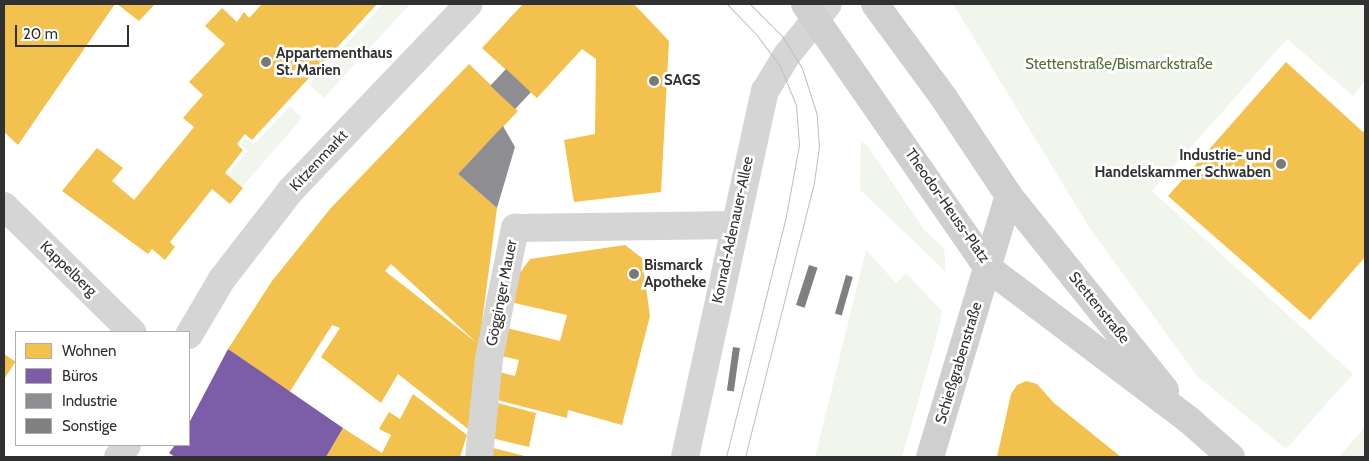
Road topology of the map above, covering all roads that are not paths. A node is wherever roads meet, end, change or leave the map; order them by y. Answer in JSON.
{"nodes":[{"id":1,"x":469,"y":4,"type":"edge"},
{"id":2,"x":875,"y":4,"type":"edge"},
{"id":3,"x":816,"y":8,"type":"edge"},
{"id":4,"x":1009,"y":196,"type":"junction"},
{"id":5,"x":4,"y":206,"type":"edge"},
{"id":6,"x":734,"y":225,"type":"junction"},
{"id":7,"x":988,"y":268,"type":"junction"},
{"id":8,"x":131,"y":331,"type":"edge"},
{"id":9,"x":190,"y":333,"type":"edge"},
{"id":10,"x":1189,"y":420,"type":"junction"},
{"id":11,"x":126,"y":446,"type":"edge"},
{"id":12,"x":118,"y":457,"type":"edge"},
{"id":13,"x":479,"y":457,"type":"edge"},
{"id":14,"x":685,"y":457,"type":"edge"},
{"id":15,"x":930,"y":457,"type":"edge"},
{"id":16,"x":1231,"y":457,"type":"edge"}],
"edges":[{"from":1,"to":9,"type":"street","name":"Kitzenmarkt"},
{"from":2,"to":4,"type":"main road"},
{"from":3,"to":6,"type":"street","name":"Konrad-Adenauer-Allee"},
{"from":3,"to":7,"type":"main road","name":"Theodor-Heuss-Platz"},
{"from":4,"to":7,"type":"main road","name":"Theodor-Heuss-Platz"},
{"from":4,"to":10,"type":"main road","name":"Stettenstraße"},
{"from":5,"to":8,"type":"street","name":"Kappelberg"},
{"from":6,"to":13,"type":"street","name":"Gögginger Mauer"},
{"from":6,"to":14,"type":"street","name":"Konrad-Adenauer-Allee"},
{"from":7,"to":10,"type":"main road","name":"Stettenstraße"},
{"from":7,"to":15,"type":"main road","name":"Schießgrabenstraße"},
{"from":10,"to":16,"type":"main road","name":"Stettenstraße"},
{"from":11,"to":12,"type":"street"}]}
